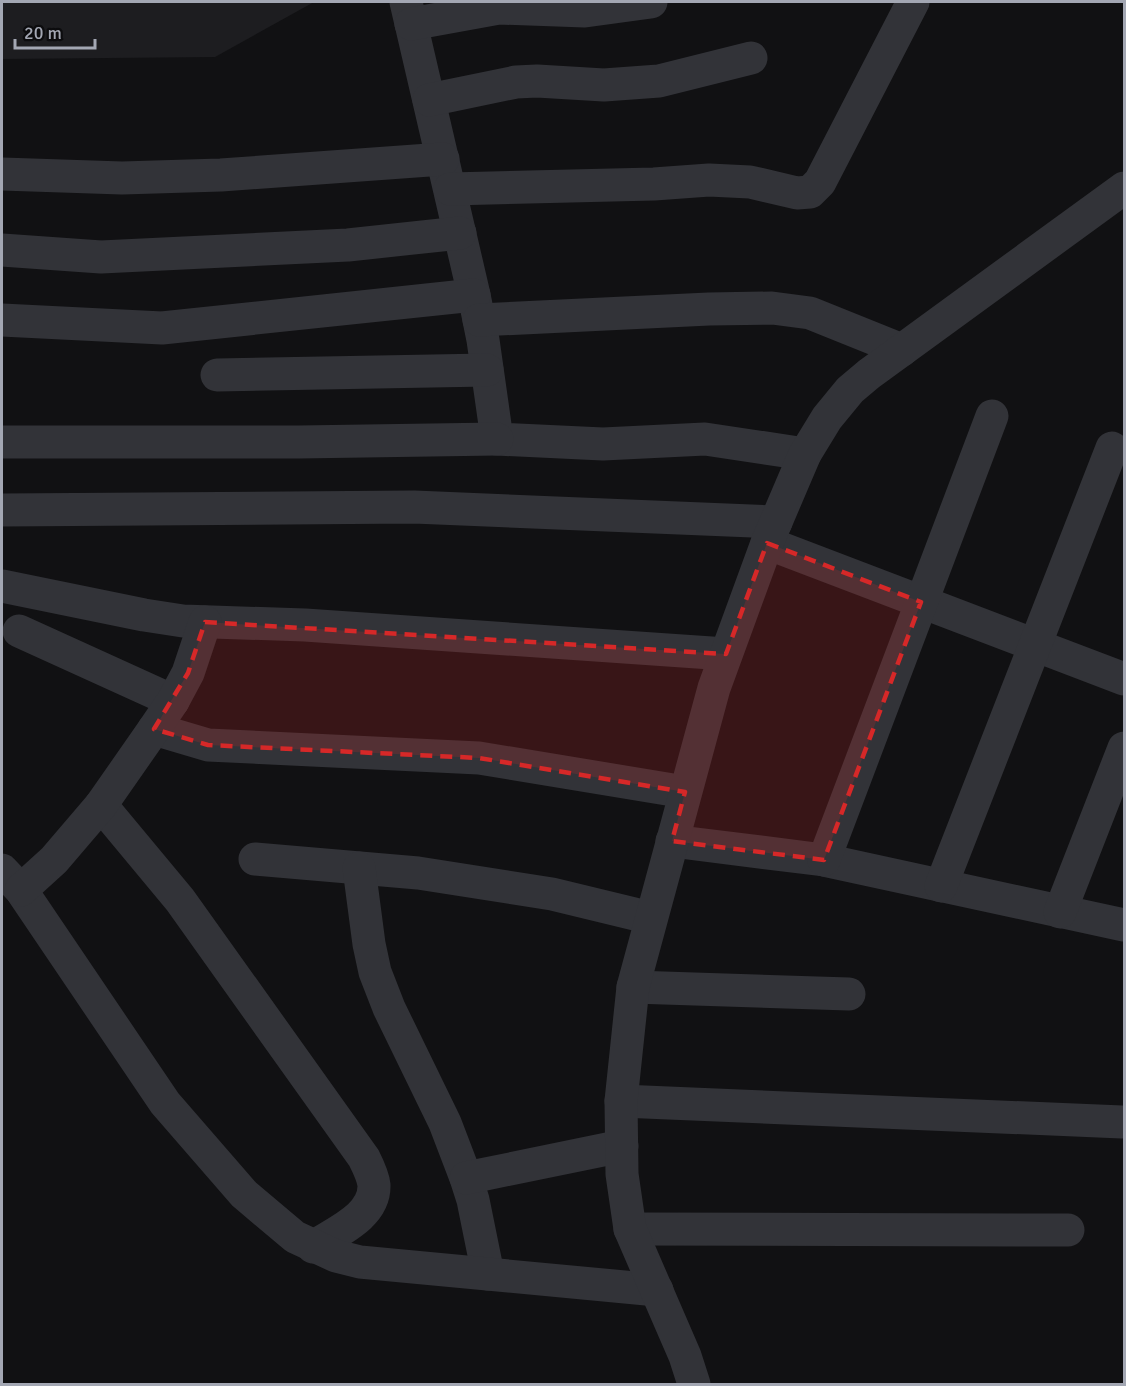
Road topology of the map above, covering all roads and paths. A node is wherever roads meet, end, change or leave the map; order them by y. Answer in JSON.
{"nodes":[{"id":1,"x":651,"y":2,"type":"edge"},
{"id":2,"x":913,"y":2,"type":"edge"},
{"id":3,"x":408,"y":13,"type":"edge"},
{"id":4,"x":751,"y":58,"type":"dead end"},
{"id":5,"x":429,"y":100,"type":"junction"},
{"id":6,"x":2,"y":174,"type":"edge"},
{"id":7,"x":446,"y":174,"type":"junction"},
{"id":8,"x":1125,"y":188,"type":"edge"},
{"id":9,"x":460,"y":233,"type":"junction"},
{"id":10,"x":2,"y":250,"type":"edge"},
{"id":11,"x":476,"y":308,"type":"junction"},
{"id":12,"x":2,"y":320,"type":"edge"},
{"id":13,"x":902,"y":350,"type":"junction"},
{"id":14,"x":487,"y":370,"type":"junction"},
{"id":15,"x":217,"y":375,"type":"dead end"},
{"id":16,"x":992,"y":416,"type":"dead end"},
{"id":17,"x":497,"y":439,"type":"junction"},
{"id":18,"x":2,"y":442,"type":"edge"},
{"id":19,"x":1112,"y":448,"type":"dead end"},
{"id":20,"x":806,"y":454,"type":"junction"},
{"id":21,"x":2,"y":510,"type":"edge"},
{"id":22,"x":772,"y":533,"type":"junction"},
{"id":23,"x":2,"y":586,"type":"edge"},
{"id":24,"x":921,"y":602,"type":"junction"},
{"id":25,"x":205,"y":622,"type":"junction"},
{"id":26,"x":19,"y":631,"type":"dead end"},
{"id":27,"x":1034,"y":645,"type":"junction"},
{"id":28,"x":726,"y":654,"type":"junction"},
{"id":29,"x":1125,"y":679,"type":"edge"},
{"id":30,"x":173,"y":701,"type":"junction"},
{"id":31,"x":154,"y":729,"type":"junction"},
{"id":32,"x":1125,"y":748,"type":"edge"},
{"id":33,"x":685,"y":792,"type":"junction"},
{"id":34,"x":101,"y":806,"type":"junction"},
{"id":35,"x":672,"y":841,"type":"junction"},
{"id":36,"x":255,"y":859,"type":"dead end"},
{"id":37,"x":824,"y":860,"type":"junction"},
{"id":38,"x":359,"y":868,"type":"junction"},
{"id":39,"x":27,"y":875,"type":"edge"},
{"id":40,"x":941,"y":886,"type":"junction"},
{"id":41,"x":1060,"y":912,"type":"junction"},
{"id":42,"x":651,"y":918,"type":"junction"},
{"id":43,"x":1125,"y":925,"type":"edge"},
{"id":44,"x":650,"y":988,"type":"junction"},
{"id":45,"x":849,"y":994,"type":"dead end"},
{"id":46,"x":621,"y":1101,"type":"junction"},
{"id":47,"x":1122,"y":1122,"type":"dead end"},
{"id":48,"x":622,"y":1146,"type":"junction"},
{"id":49,"x":466,"y":1178,"type":"junction"},
{"id":50,"x":630,"y":1229,"type":"junction"},
{"id":51,"x":1068,"y":1230,"type":"dead end"},
{"id":52,"x":313,"y":1247,"type":"junction"},
{"id":53,"x":488,"y":1274,"type":"junction"},
{"id":54,"x":657,"y":1290,"type":"junction"},
{"id":55,"x":694,"y":1384,"type":"edge"}],
"edges":[{"from":1,"to":3,"type":"street"},
{"from":2,"to":7,"type":"street"},
{"from":3,"to":5,"type":"street"},
{"from":4,"to":5,"type":"street"},
{"from":5,"to":7,"type":"street"},
{"from":6,"to":7,"type":"street"},
{"from":7,"to":9,"type":"street"},
{"from":8,"to":13,"type":"street"},
{"from":9,"to":10,"type":"street"},
{"from":9,"to":11,"type":"street"},
{"from":11,"to":12,"type":"street"},
{"from":11,"to":13,"type":"street"},
{"from":11,"to":14,"type":"street"},
{"from":13,"to":20,"type":"street"},
{"from":14,"to":15,"type":"street"},
{"from":14,"to":17,"type":"street"},
{"from":16,"to":24,"type":"street"},
{"from":17,"to":18,"type":"street"},
{"from":17,"to":20,"type":"street"},
{"from":19,"to":27,"type":"street"},
{"from":20,"to":22,"type":"street"},
{"from":21,"to":22,"type":"street"},
{"from":22,"to":24,"type":"street"},
{"from":22,"to":28,"type":"street"},
{"from":23,"to":25,"type":"street"},
{"from":24,"to":27,"type":"street"},
{"from":24,"to":37,"type":"street"},
{"from":25,"to":28,"type":"street"},
{"from":25,"to":30,"type":"street"},
{"from":26,"to":30,"type":"street"},
{"from":27,"to":29,"type":"street"},
{"from":27,"to":40,"type":"street"},
{"from":28,"to":33,"type":"street"},
{"from":30,"to":31,"type":"street"},
{"from":31,"to":33,"type":"street"},
{"from":31,"to":34,"type":"street"},
{"from":32,"to":41,"type":"street"},
{"from":33,"to":35,"type":"street"},
{"from":34,"to":39,"type":"street"},
{"from":34,"to":52,"type":"street"},
{"from":35,"to":37,"type":"street"},
{"from":35,"to":42,"type":"street"},
{"from":36,"to":38,"type":"street"},
{"from":37,"to":40,"type":"street"},
{"from":38,"to":42,"type":"street"},
{"from":38,"to":49,"type":"street"},
{"from":39,"to":52,"type":"street"},
{"from":40,"to":41,"type":"street"},
{"from":41,"to":43,"type":"street"},
{"from":42,"to":44,"type":"street"},
{"from":44,"to":45,"type":"street"},
{"from":44,"to":46,"type":"street"},
{"from":46,"to":47,"type":"street"},
{"from":46,"to":48,"type":"street"},
{"from":48,"to":49,"type":"street"},
{"from":48,"to":50,"type":"street"},
{"from":49,"to":53,"type":"street"},
{"from":50,"to":51,"type":"street"},
{"from":50,"to":54,"type":"street"},
{"from":52,"to":53,"type":"street"},
{"from":53,"to":54,"type":"street"},
{"from":54,"to":55,"type":"street"}]}
